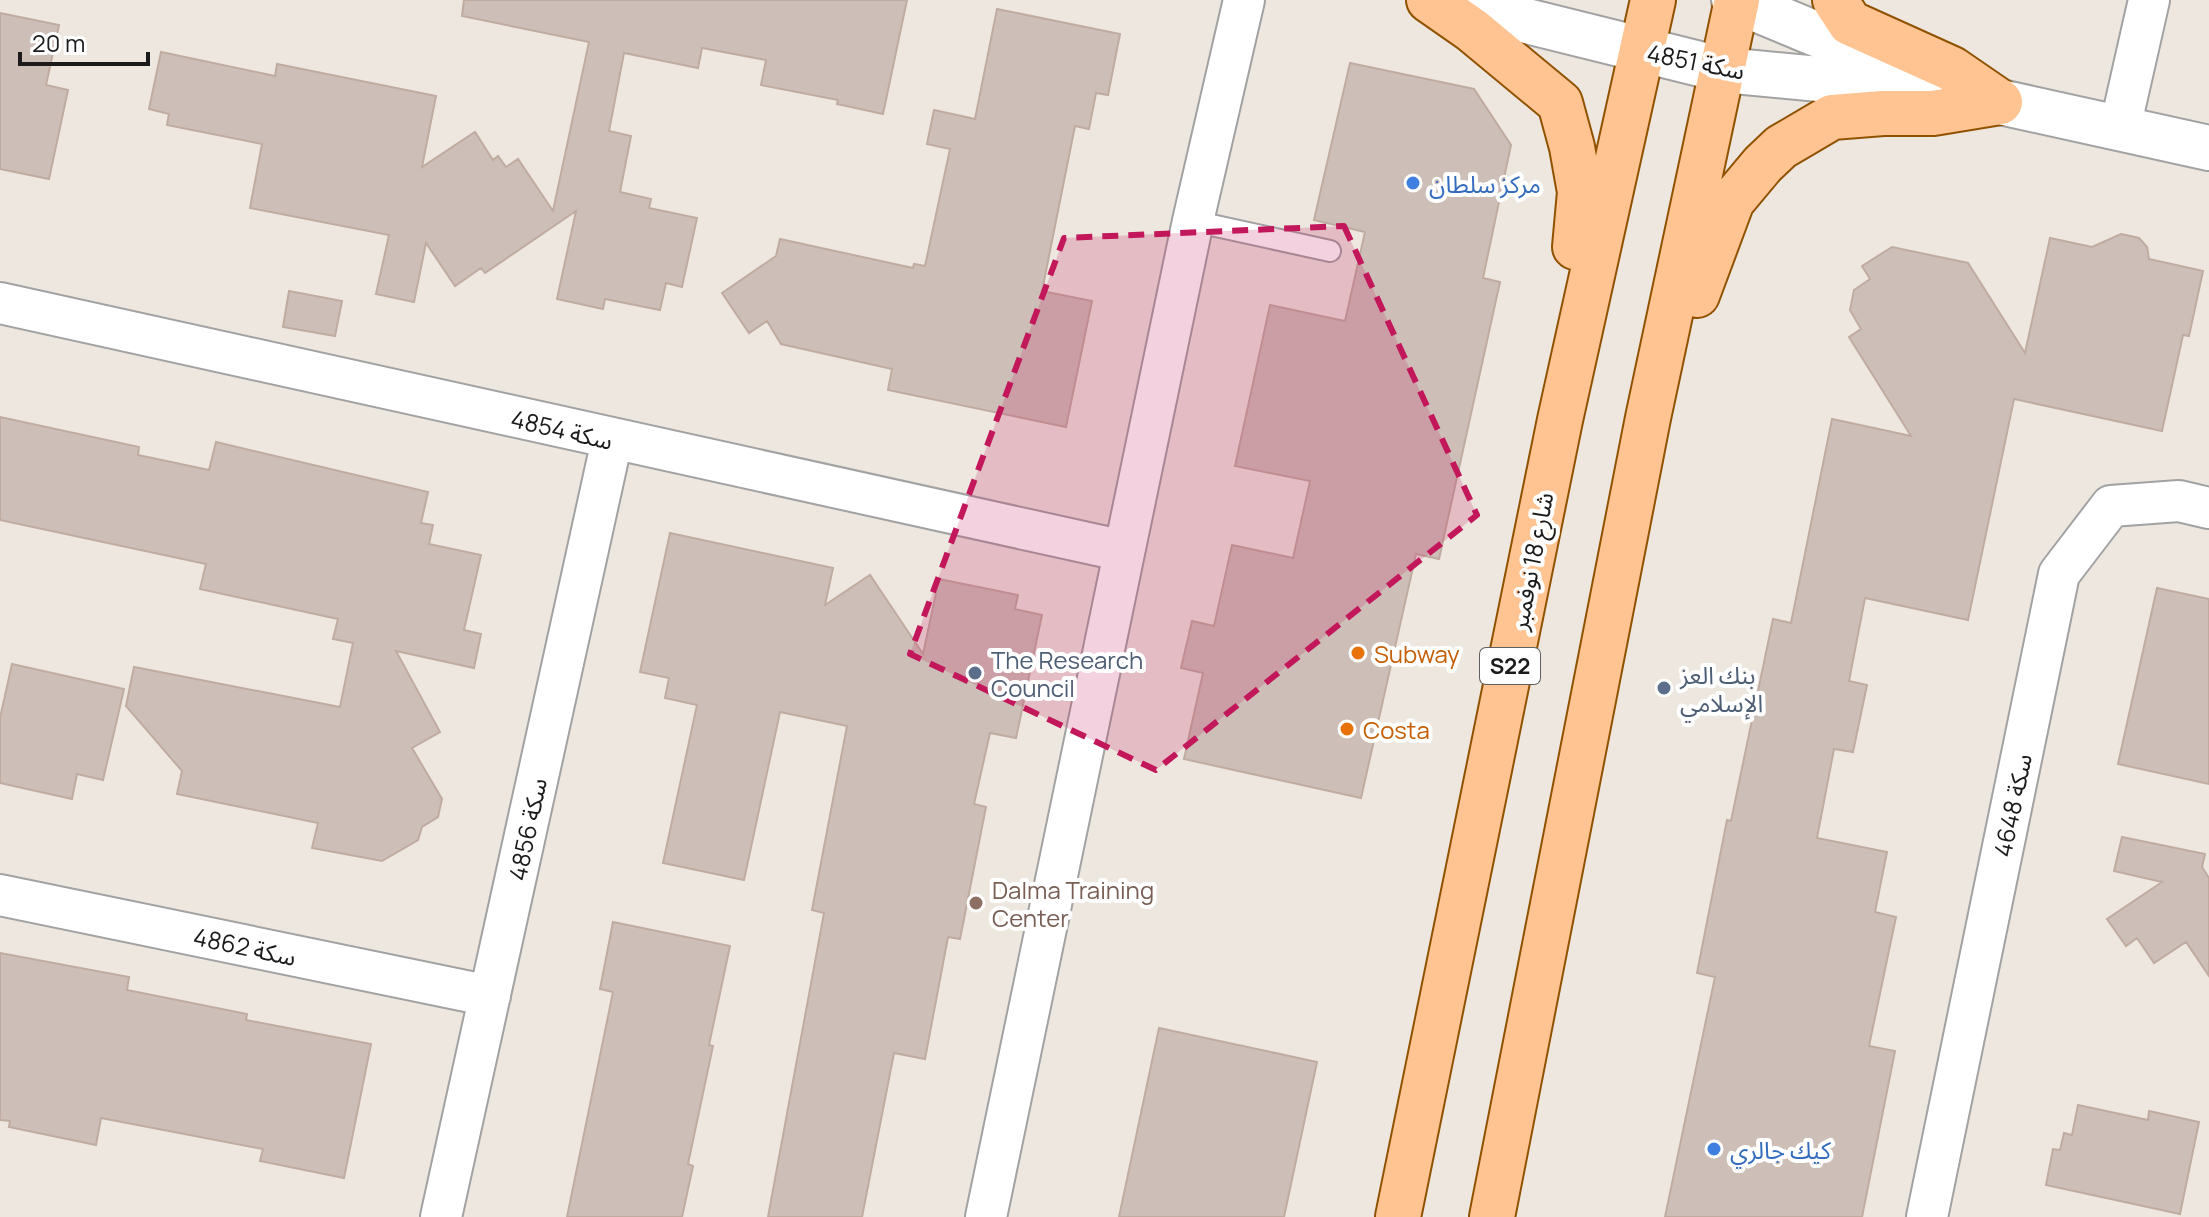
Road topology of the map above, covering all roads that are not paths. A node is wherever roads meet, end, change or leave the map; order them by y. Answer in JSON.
{"nodes":[{"id":1,"x":1244,"y":0,"type":"edge"},
{"id":2,"x":1429,"y":0,"type":"edge"},
{"id":3,"x":1442,"y":0,"type":"edge"},
{"id":4,"x":1653,"y":0,"type":"edge"},
{"id":5,"x":1736,"y":0,"type":"edge"},
{"id":6,"x":1835,"y":0,"type":"edge"},
{"id":7,"x":2149,"y":0,"type":"edge"},
{"id":8,"x":1642,"y":50,"type":"junction"},
{"id":9,"x":1724,"y":70,"type":"junction"},
{"id":10,"x":1955,"y":92,"type":"junction"},
{"id":11,"x":2000,"y":102,"type":"junction"},
{"id":12,"x":2120,"y":128,"type":"junction"},
{"id":13,"x":2209,"y":148,"type":"edge"},
{"id":14,"x":1193,"y":221,"type":"junction"},
{"id":15,"x":1330,"y":251,"type":"dead end"},
{"id":16,"x":0,"y":303,"type":"edge"},
{"id":17,"x":1648,"y":418,"type":"junction"},
{"id":18,"x":1560,"y":420,"type":"junction"},
{"id":19,"x":612,"y":440,"type":"junction"},
{"id":20,"x":2209,"y":508,"type":"edge"},
{"id":21,"x":1124,"y":551,"type":"junction"},
{"id":22,"x":0,"y":895,"type":"edge"},
{"id":23,"x":490,"y":996,"type":"junction"},
{"id":24,"x":441,"y":1217,"type":"edge"},
{"id":25,"x":986,"y":1217,"type":"edge"},
{"id":26,"x":1398,"y":1217,"type":"edge"},
{"id":27,"x":1492,"y":1217,"type":"edge"},
{"id":28,"x":1927,"y":1217,"type":"edge"}],
"edges":[{"from":1,"to":14,"type":"street"},
{"from":2,"to":18,"type":"main road"},
{"from":3,"to":8,"type":"street","name":"سكة 4851"},
{"from":4,"to":8,"type":"main road","name":"شارع 18 نوفمبر","number":"S22"},
{"from":5,"to":9,"type":"main road"},
{"from":5,"to":10,"type":"street","name":"سكة 4851"},
{"from":6,"to":11,"type":"main road"},
{"from":7,"to":12,"type":"street"},
{"from":8,"to":9,"type":"street","name":"سكة 4851"},
{"from":8,"to":18,"type":"main road","name":"شارع 18 نوفمبر","number":"S22"},
{"from":9,"to":10,"type":"street","name":"سكة 4851"},
{"from":9,"to":17,"type":"main road"},
{"from":10,"to":11,"type":"street","name":"سكة 4851"},
{"from":11,"to":12,"type":"street","name":"سكة 4851"},
{"from":11,"to":17,"type":"main road"},
{"from":12,"to":13,"type":"street","name":"سكة 4851"},
{"from":14,"to":15,"type":"lane"},
{"from":14,"to":21,"type":"street"},
{"from":16,"to":19,"type":"street","name":"سكة 4854"},
{"from":17,"to":27,"type":"main road"},
{"from":18,"to":26,"type":"main road","name":"شارع 18 نوفمبر","number":"S22"},
{"from":19,"to":21,"type":"street","name":"سكة 4854"},
{"from":19,"to":23,"type":"street","name":"سكة 4856"},
{"from":20,"to":28,"type":"street","name":"سكة 4648"},
{"from":21,"to":25,"type":"street"},
{"from":22,"to":23,"type":"street","name":"سكة 4862"},
{"from":23,"to":24,"type":"street","name":"سكة 4856"}]}
